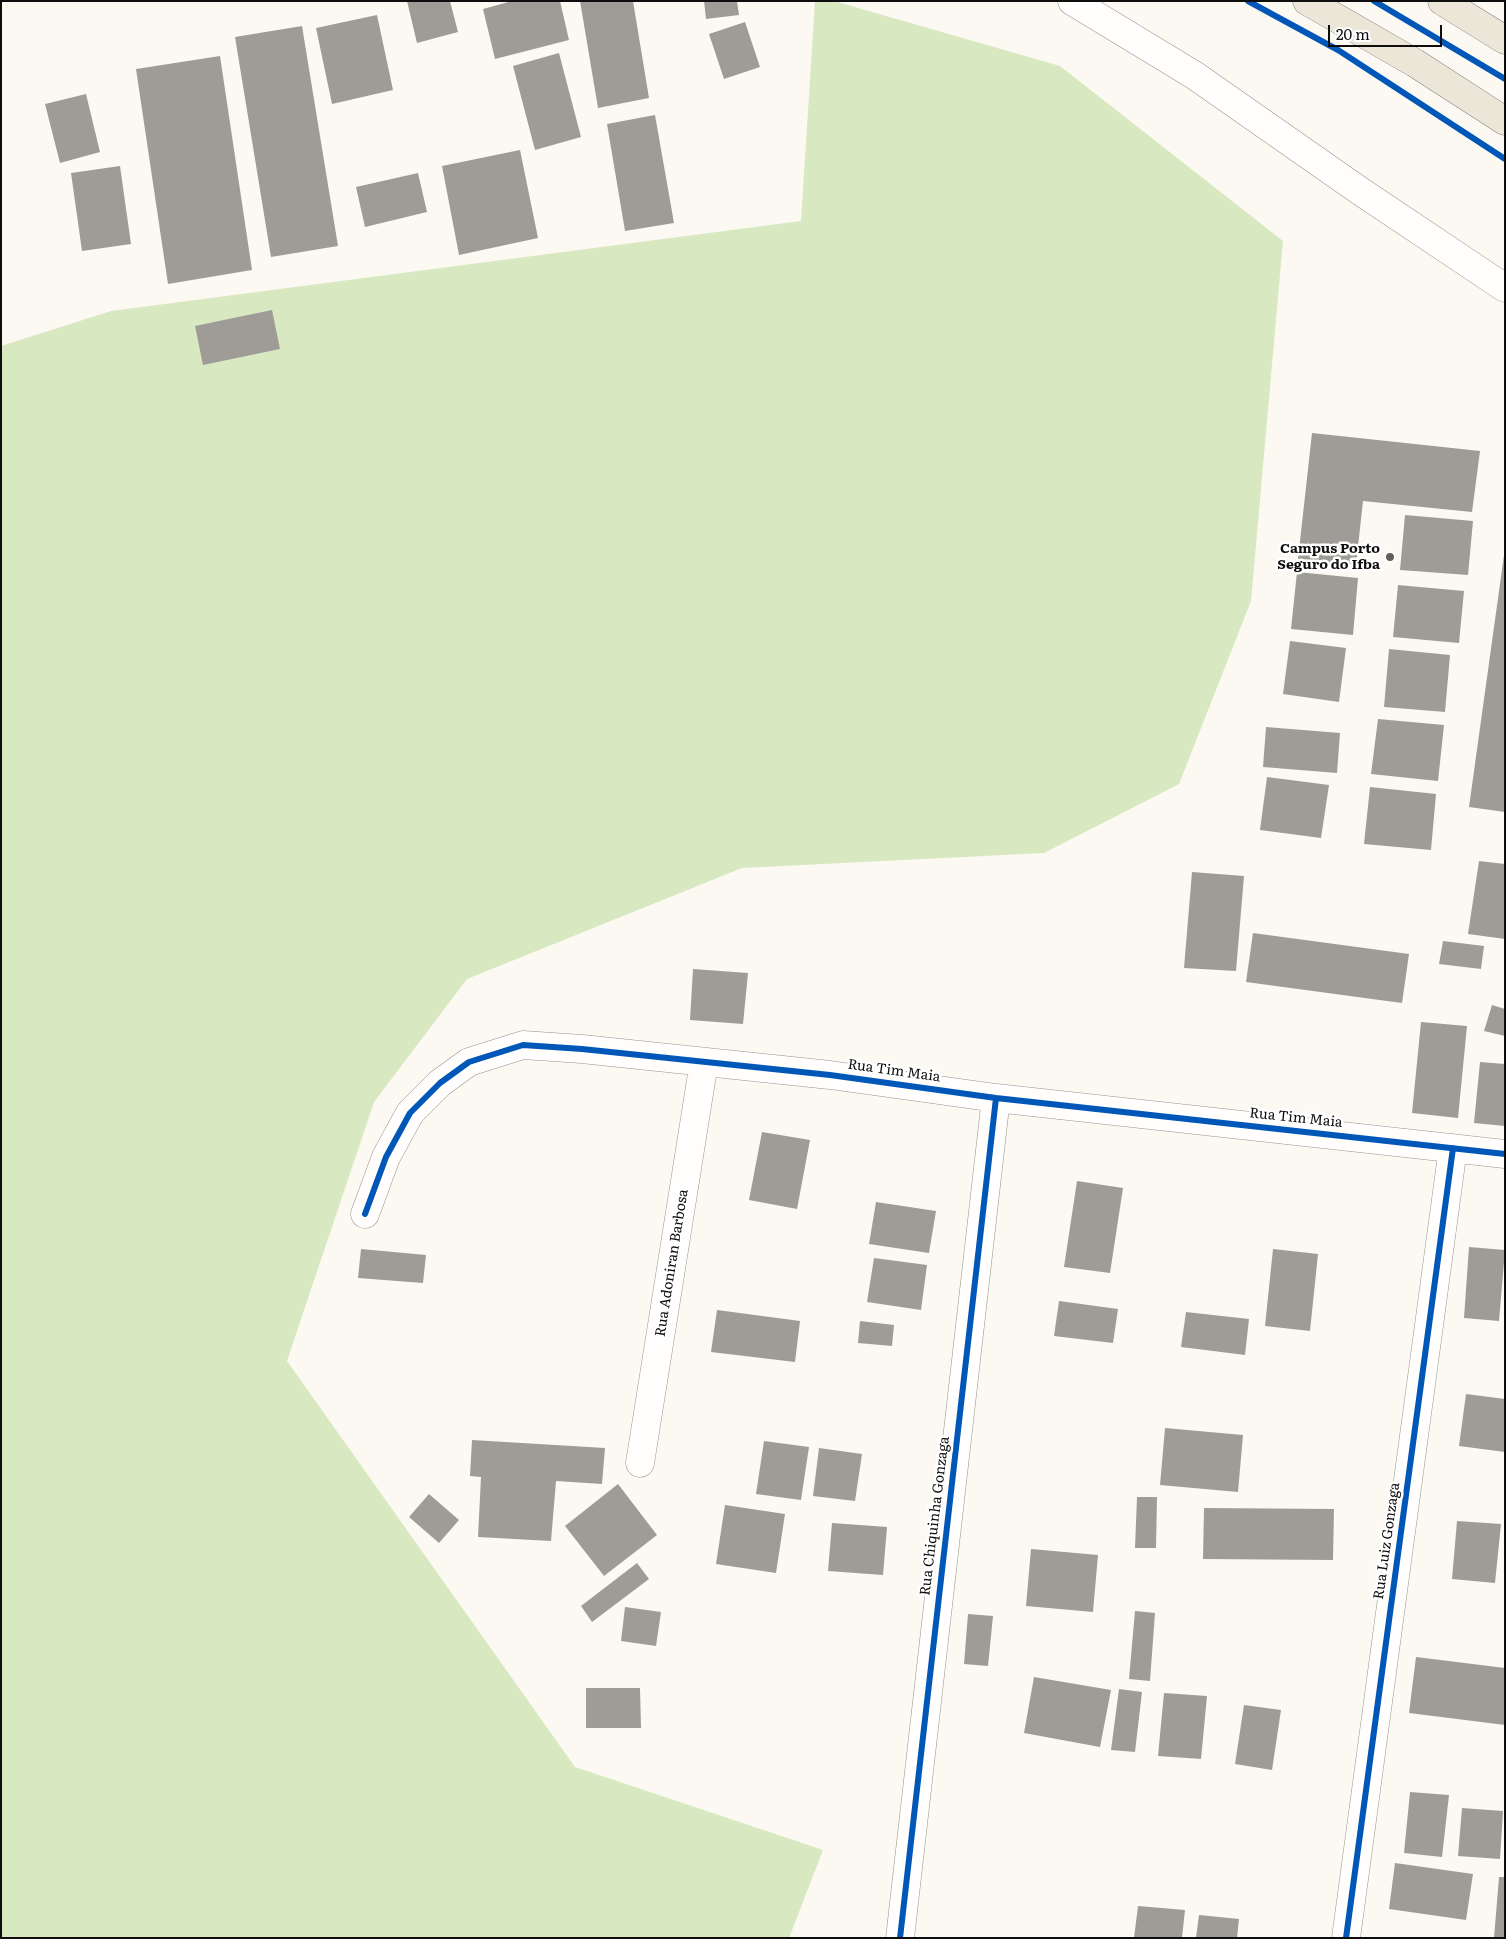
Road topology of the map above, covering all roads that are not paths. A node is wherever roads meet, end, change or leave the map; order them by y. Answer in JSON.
{"nodes":[{"id":1,"x":1072,"y":1,"type":"edge"},
{"id":2,"x":1307,"y":1,"type":"edge"},
{"id":3,"x":1442,"y":1,"type":"edge"},
{"id":4,"x":1505,"y":40,"type":"edge"},
{"id":5,"x":1505,"y":121,"type":"edge"},
{"id":6,"x":1505,"y":288,"type":"edge"},
{"id":7,"x":704,"y":1062,"type":"junction"},
{"id":8,"x":996,"y":1098,"type":"junction"},
{"id":9,"x":1453,"y":1148,"type":"junction"},
{"id":10,"x":1505,"y":1154,"type":"edge"},
{"id":11,"x":365,"y":1214,"type":"dead end"},
{"id":12,"x":640,"y":1463,"type":"dead end"},
{"id":13,"x":900,"y":1938,"type":"edge"},
{"id":14,"x":1346,"y":1938,"type":"edge"}],
"edges":[{"from":1,"to":6,"type":"street"},
{"from":2,"to":5,"type":"main road"},
{"from":3,"to":4,"type":"main road"},
{"from":7,"to":8,"type":"street","name":"Rua Tim Maia"},
{"from":7,"to":11,"type":"street","name":"Rua Tim Maia"},
{"from":7,"to":12,"type":"street","name":"Rua Adoniran Barbosa"},
{"from":8,"to":9,"type":"street","name":"Rua Tim Maia"},
{"from":8,"to":13,"type":"street","name":"Rua Chiquinha Gonzaga"},
{"from":9,"to":10,"type":"street","name":"Rua Tim Maia"},
{"from":9,"to":14,"type":"street","name":"Rua Luiz Gonzaga"}]}
